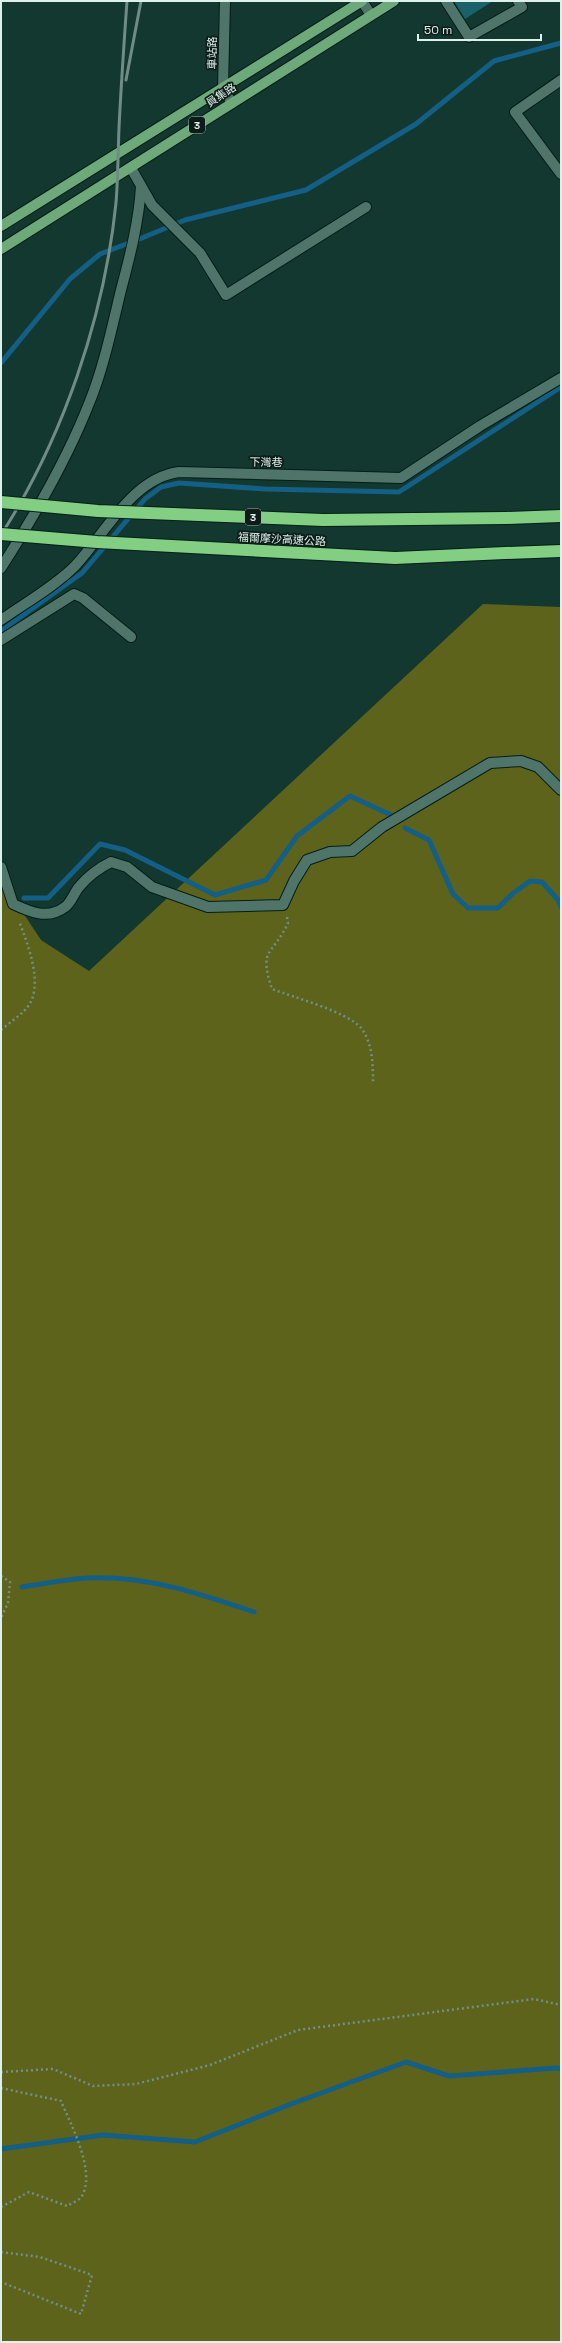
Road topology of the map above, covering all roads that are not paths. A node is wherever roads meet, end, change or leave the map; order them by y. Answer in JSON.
{"nodes":[{"id":1,"x":225,"y":1,"type":"edge"},
{"id":2,"x":362,"y":1,"type":"edge"},
{"id":3,"x":394,"y":1,"type":"edge"},
{"id":4,"x":446,"y":1,"type":"edge"},
{"id":5,"x":518,"y":1,"type":"edge"},
{"id":6,"x":371,"y":15,"type":"junction"},
{"id":7,"x":561,"y":80,"type":"edge"},
{"id":8,"x":223,"y":87,"type":"junction"},
{"id":9,"x":231,"y":102,"type":"junction"},
{"id":10,"x":131,"y":168,"type":"junction"},
{"id":11,"x":561,"y":174,"type":"edge"},
{"id":12,"x":141,"y":186,"type":"junction"},
{"id":13,"x":366,"y":207,"type":"dead end"},
{"id":14,"x":1,"y":226,"type":"edge"},
{"id":15,"x":1,"y":249,"type":"edge"},
{"id":16,"x":561,"y":378,"type":"edge"},
{"id":17,"x":1,"y":502,"type":"edge"},
{"id":18,"x":561,"y":516,"type":"edge"},
{"id":19,"x":1,"y":534,"type":"edge"},
{"id":20,"x":561,"y":551,"type":"edge"},
{"id":21,"x":1,"y":568,"type":"edge"},
{"id":22,"x":1,"y":620,"type":"edge"},
{"id":23,"x":131,"y":636,"type":"dead end"},
{"id":24,"x":1,"y":640,"type":"edge"},
{"id":25,"x":561,"y":790,"type":"edge"},
{"id":26,"x":1,"y":867,"type":"edge"}],
"edges":[{"from":1,"to":8,"type":"street","name":"車站路"},
{"from":2,"to":6,"type":"street"},
{"from":2,"to":8,"type":"main road","name":"員集路","number":"3"},
{"from":3,"to":6,"type":"main road","name":"員集路","number":"3"},
{"from":4,"to":5,"type":"street"},
{"from":6,"to":9,"type":"main road","name":"員集路","number":"3"},
{"from":7,"to":11,"type":"street"},
{"from":8,"to":9,"type":"street","name":"車站路"},
{"from":8,"to":14,"type":"main road","name":"員集路","number":"3"},
{"from":9,"to":10,"type":"main road","name":"員集路","number":"3"},
{"from":10,"to":12,"type":"street"},
{"from":10,"to":15,"type":"main road","name":"員集路","number":"3"},
{"from":12,"to":13,"type":"street"},
{"from":12,"to":21,"type":"street"},
{"from":16,"to":22,"type":"street","name":"下灣巷"},
{"from":17,"to":18,"type":"highway","name":"福爾摩沙高速公路","number":"3","bridge":true},
{"from":19,"to":20,"type":"highway","name":"福爾摩沙高速公路","bridge":true},
{"from":23,"to":24,"type":"street"},
{"from":25,"to":26,"type":"street"}]}
